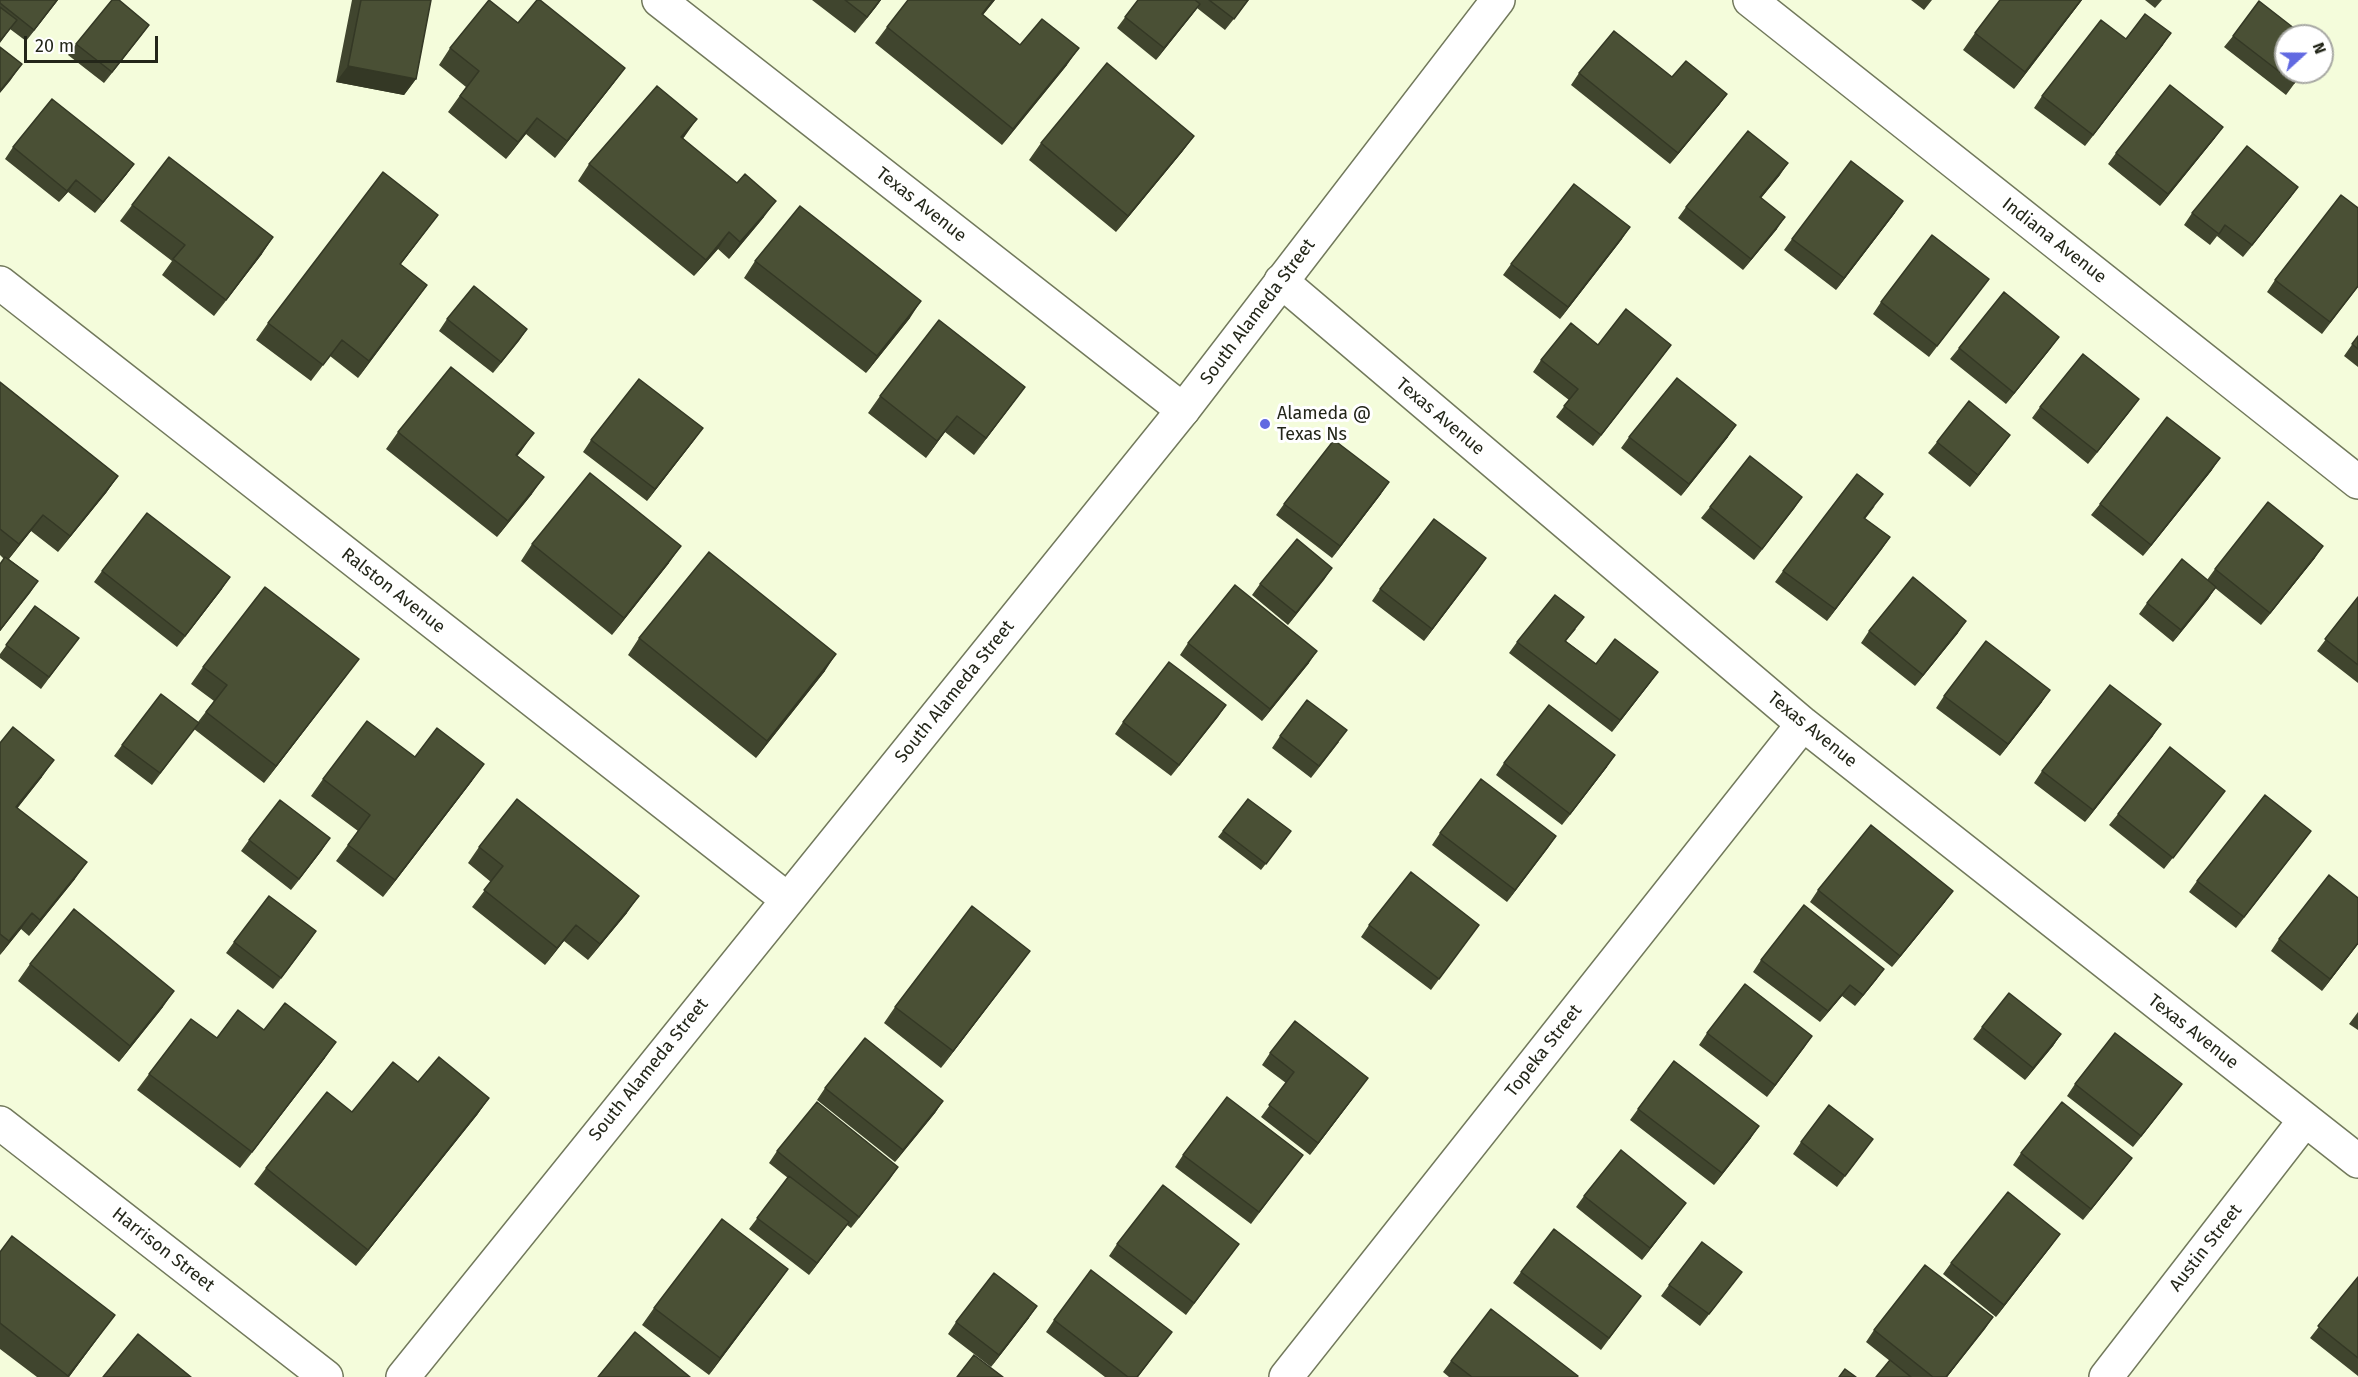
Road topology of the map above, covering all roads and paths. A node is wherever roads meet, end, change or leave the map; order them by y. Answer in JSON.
{"nodes":[{"id":1,"x":659,"y":0,"type":"edge"},
{"id":2,"x":1498,"y":0,"type":"edge"},
{"id":3,"x":1750,"y":0,"type":"edge"},
{"id":4,"x":1281,"y":281,"type":"junction"},
{"id":5,"x":0,"y":283,"type":"edge"},
{"id":6,"x":1183,"y":410,"type":"junction"},
{"id":7,"x":2358,"y":482,"type":"edge"},
{"id":8,"x":1803,"y":724,"type":"junction"},
{"id":9,"x":787,"y":899,"type":"junction"},
{"id":10,"x":2305,"y":1120,"type":"junction"},
{"id":11,"x":0,"y":1123,"type":"edge"},
{"id":12,"x":2358,"y":1161,"type":"edge"},
{"id":13,"x":326,"y":1377,"type":"edge"},
{"id":14,"x":402,"y":1377,"type":"edge"},
{"id":15,"x":1286,"y":1377,"type":"edge"},
{"id":16,"x":2106,"y":1377,"type":"edge"}],
"edges":[{"from":1,"to":6,"type":"street","name":"Texas Avenue"},
{"from":2,"to":4,"type":"street","name":"South Alameda Street"},
{"from":3,"to":7,"type":"street","name":"Indiana Avenue"},
{"from":4,"to":6,"type":"street","name":"South Alameda Street"},
{"from":4,"to":8,"type":"street","name":"Texas Avenue"},
{"from":5,"to":9,"type":"street","name":"Ralston Avenue"},
{"from":6,"to":9,"type":"street","name":"South Alameda Street"},
{"from":8,"to":10,"type":"street","name":"Texas Avenue"},
{"from":8,"to":15,"type":"street","name":"Topeka Street"},
{"from":9,"to":14,"type":"street","name":"South Alameda Street"},
{"from":10,"to":12,"type":"street","name":"Texas Avenue"},
{"from":10,"to":16,"type":"street","name":"Austin Street"},
{"from":11,"to":13,"type":"street","name":"Harrison Street"}]}
